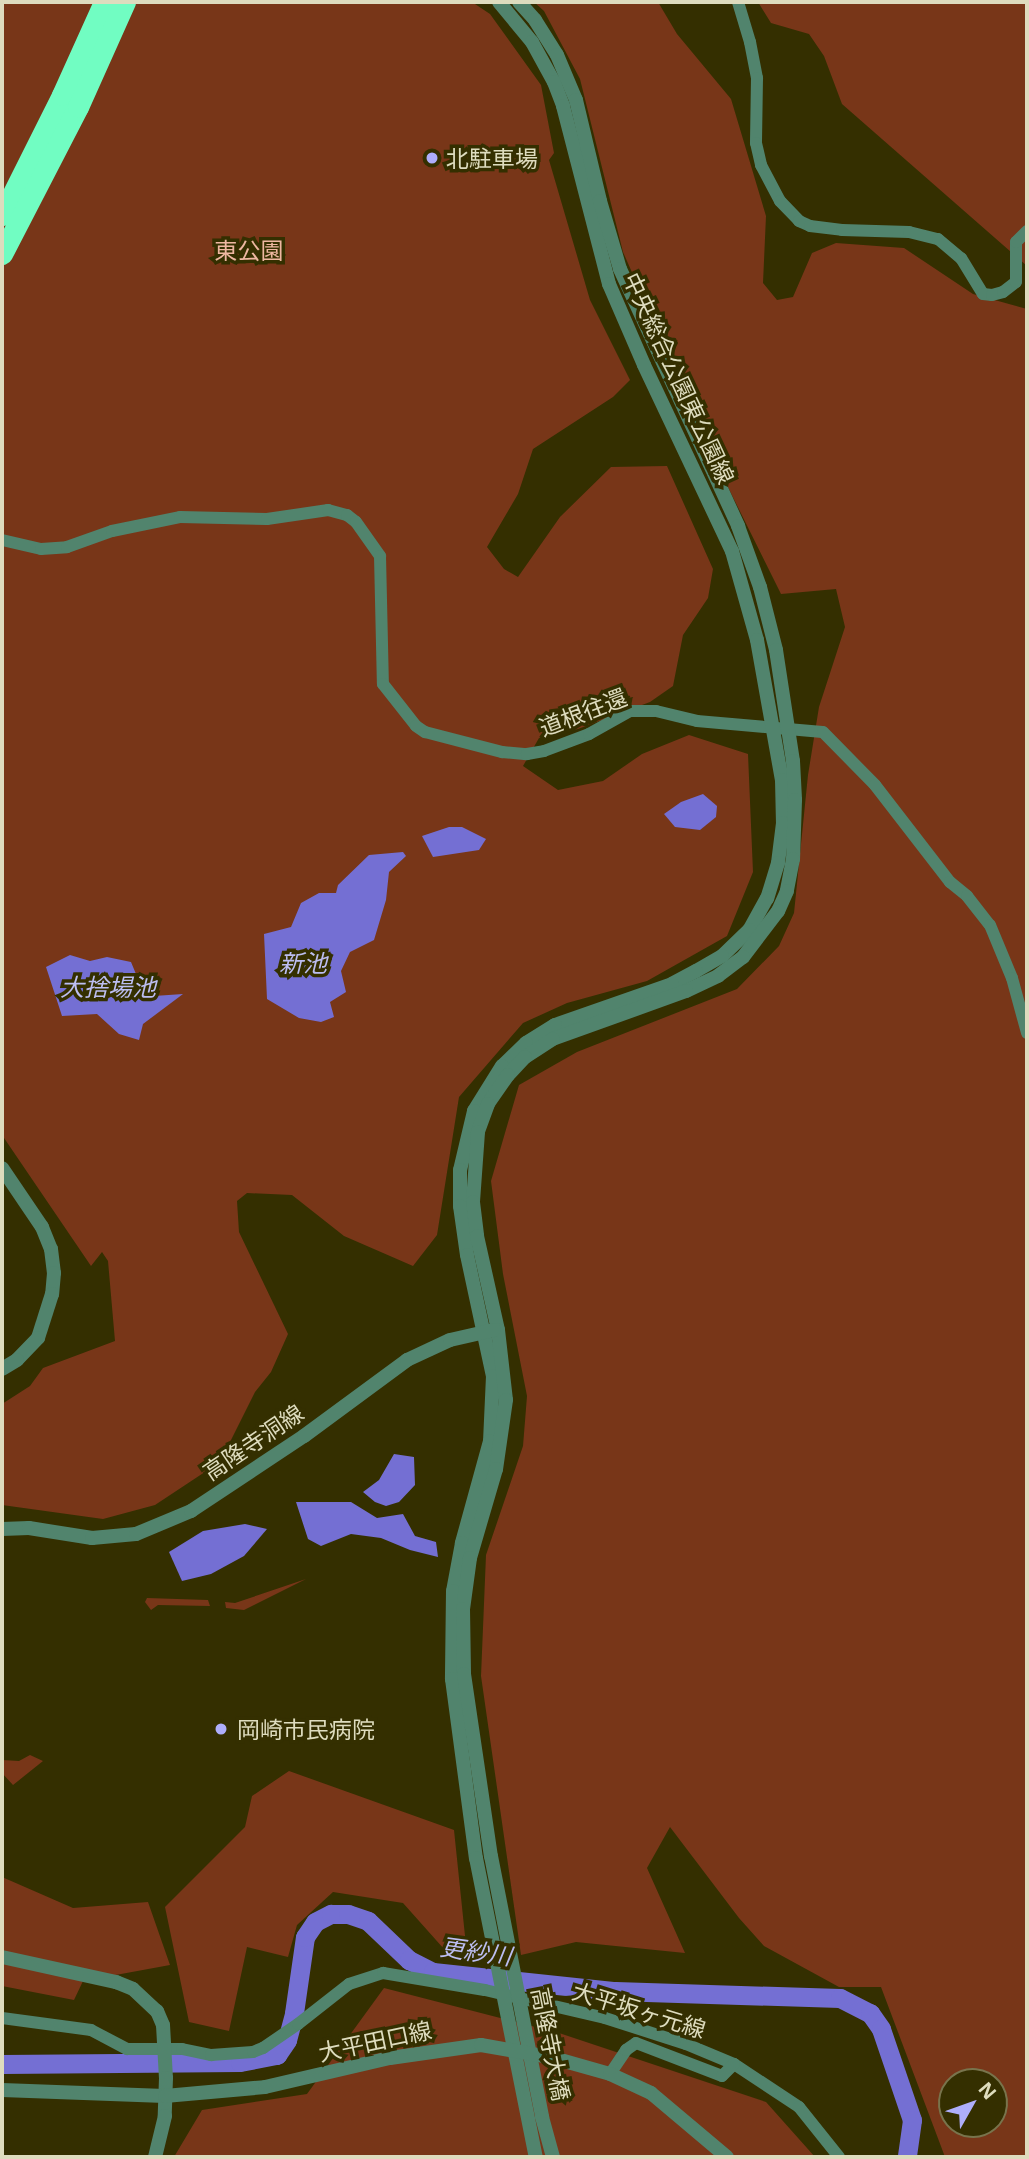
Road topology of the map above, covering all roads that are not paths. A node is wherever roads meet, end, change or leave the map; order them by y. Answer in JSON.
{"nodes":[{"id":1,"x":104,"y":2,"type":"edge"},
{"id":2,"x":125,"y":2,"type":"edge"},
{"id":3,"x":499,"y":2,"type":"edge"},
{"id":4,"x":519,"y":2,"type":"edge"},
{"id":5,"x":738,"y":2,"type":"edge"},
{"id":6,"x":2,"y":215,"type":"edge"},
{"id":7,"x":1027,"y":230,"type":"edge"},
{"id":8,"x":2,"y":254,"type":"edge"},
{"id":9,"x":2,"y":540,"type":"edge"},
{"id":10,"x":1027,"y":1033,"type":"edge"},
{"id":11,"x":2,"y":1168,"type":"edge"},
{"id":12,"x":492,"y":1331,"type":"junction"},
{"id":13,"x":2,"y":1369,"type":"edge"},
{"id":14,"x":2,"y":1529,"type":"edge"},
{"id":15,"x":2,"y":1957,"type":"edge"},
{"id":16,"x":2,"y":2018,"type":"edge"},
{"id":17,"x":734,"y":2064,"type":"junction"},
{"id":18,"x":610,"y":2074,"type":"junction"},
{"id":19,"x":2,"y":2090,"type":"edge"},
{"id":20,"x":165,"y":2096,"type":"junction"},
{"id":21,"x":155,"y":2157,"type":"edge"},
{"id":22,"x":536,"y":2157,"type":"edge"},
{"id":23,"x":553,"y":2157,"type":"edge"},
{"id":24,"x":727,"y":2157,"type":"edge"},
{"id":25,"x":839,"y":2157,"type":"edge"}],
"edges":[{"from":1,"to":6,"type":"highway"},
{"from":2,"to":8,"type":"highway"},
{"from":3,"to":12,"type":"street","name":"中央総合公園東公園線"},
{"from":4,"to":12,"type":"street"},
{"from":5,"to":7,"type":"street"},
{"from":9,"to":10,"type":"street","name":"道根往還"},
{"from":11,"to":13,"type":"street"},
{"from":12,"to":14,"type":"street","name":"高隆寺洞線"},
{"from":12,"to":22,"type":"street","name":"高隆寺大橋"},
{"from":12,"to":23,"type":"street","name":"高隆寺大橋"},
{"from":15,"to":20,"type":"street"},
{"from":16,"to":17,"type":"street","name":"大平坂ヶ元線"},
{"from":17,"to":18,"type":"street"},
{"from":17,"to":25,"type":"street","name":"大平坂ヶ元線"},
{"from":18,"to":20,"type":"street","name":"大平田口線"},
{"from":18,"to":24,"type":"street","name":"大平田口線"},
{"from":19,"to":20,"type":"street","name":"大平田口線"},
{"from":20,"to":21,"type":"street"}]}
